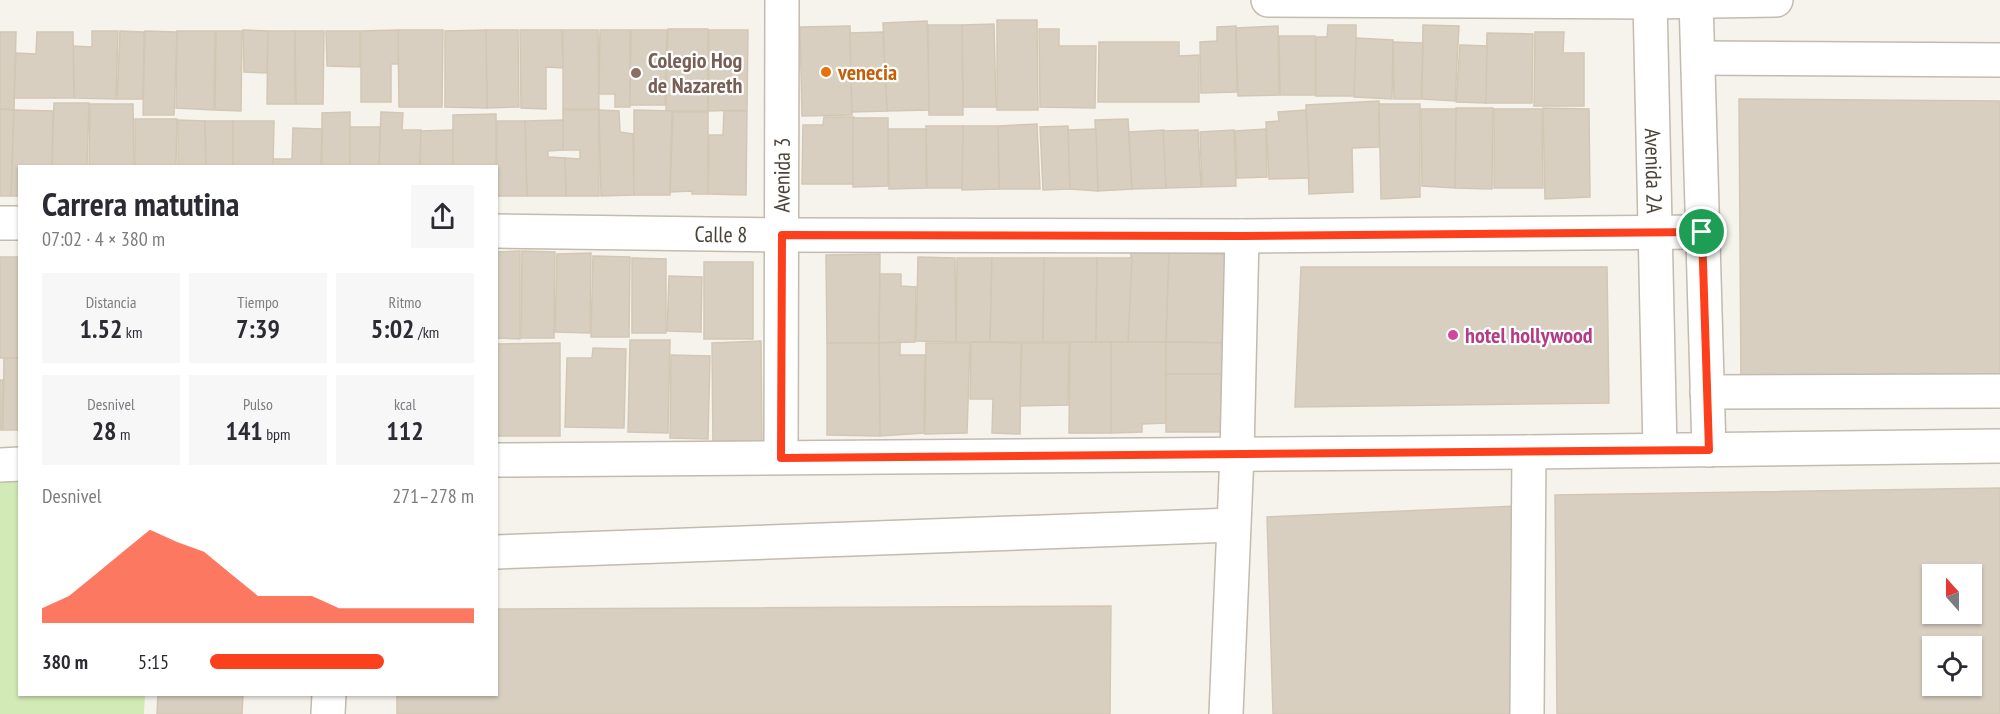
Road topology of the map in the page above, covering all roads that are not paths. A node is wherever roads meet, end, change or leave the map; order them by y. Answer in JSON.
{"nodes":[{"id":1,"x":782,"y":0,"type":"edge"},
{"id":2,"x":1268,"y":0,"type":"edge"},
{"id":3,"x":1776,"y":0,"type":"edge"},
{"id":4,"x":1650,"y":1,"type":"edge"},
{"id":5,"x":1696,"y":1,"type":"edge"},
{"id":6,"x":1698,"y":58,"type":"junction"},
{"id":7,"x":2000,"y":60,"type":"edge"},
{"id":8,"x":0,"y":223,"type":"edge"},
{"id":9,"x":18,"y":223,"type":"edge"},
{"id":10,"x":498,"y":231,"type":"edge"},
{"id":11,"x":1655,"y":232,"type":"junction"},
{"id":12,"x":1702,"y":232,"type":"junction"},
{"id":13,"x":782,"y":235,"type":"junction"},
{"id":14,"x":1242,"y":236,"type":"junction"},
{"id":15,"x":2000,"y":391,"type":"edge"},
{"id":16,"x":1707,"y":392,"type":"junction"},
{"id":17,"x":2000,"y":446,"type":"edge"},
{"id":18,"x":1660,"y":450,"type":"junction"},
{"id":19,"x":1709,"y":450,"type":"junction"},
{"id":20,"x":1529,"y":452,"type":"junction"},
{"id":21,"x":1237,"y":454,"type":"junction"},
{"id":22,"x":781,"y":458,"type":"junction"},
{"id":23,"x":498,"y":460,"type":"edge"},
{"id":24,"x":18,"y":464,"type":"edge"},
{"id":25,"x":0,"y":465,"type":"edge"},
{"id":26,"x":1233,"y":525,"type":"junction"},
{"id":27,"x":498,"y":552,"type":"edge"},
{"id":28,"x":329,"y":696,"type":"edge"},
{"id":29,"x":328,"y":714,"type":"edge"},
{"id":30,"x":1226,"y":714,"type":"edge"},
{"id":31,"x":1527,"y":714,"type":"edge"}],
"edges":[{"from":1,"to":13,"type":"street","name":"Avenida 3"},
{"from":2,"to":4,"type":"street"},
{"from":3,"to":5,"type":"street"},
{"from":4,"to":5,"type":"street"},
{"from":4,"to":11,"type":"street","name":"Avenida 2A"},
{"from":5,"to":6,"type":"street","name":"Avenida 2A"},
{"from":6,"to":7,"type":"street"},
{"from":6,"to":12,"type":"street","name":"Avenida 2A"},
{"from":8,"to":9,"type":"street"},
{"from":10,"to":13,"type":"street","name":"Calle 8"},
{"from":11,"to":12,"type":"street","name":"Calle 8"},
{"from":11,"to":14,"type":"street","name":"Calle 8"},
{"from":11,"to":18,"type":"street","name":"Avenida 2A"},
{"from":12,"to":16,"type":"street","name":"Avenida 2A"},
{"from":13,"to":14,"type":"street","name":"Calle 8"},
{"from":13,"to":22,"type":"street","name":"Avenida 3"},
{"from":14,"to":21,"type":"street"},
{"from":15,"to":16,"type":"street"},
{"from":16,"to":19,"type":"street","name":"Avenida 2A"},
{"from":17,"to":19,"type":"street"},
{"from":18,"to":19,"type":"street"},
{"from":18,"to":20,"type":"street"},
{"from":20,"to":21,"type":"street"},
{"from":20,"to":31,"type":"street"},
{"from":21,"to":22,"type":"street"},
{"from":21,"to":26,"type":"street"},
{"from":22,"to":23,"type":"street"},
{"from":24,"to":25,"type":"street"},
{"from":26,"to":27,"type":"street"},
{"from":26,"to":30,"type":"street"},
{"from":28,"to":29,"type":"street"}]}
